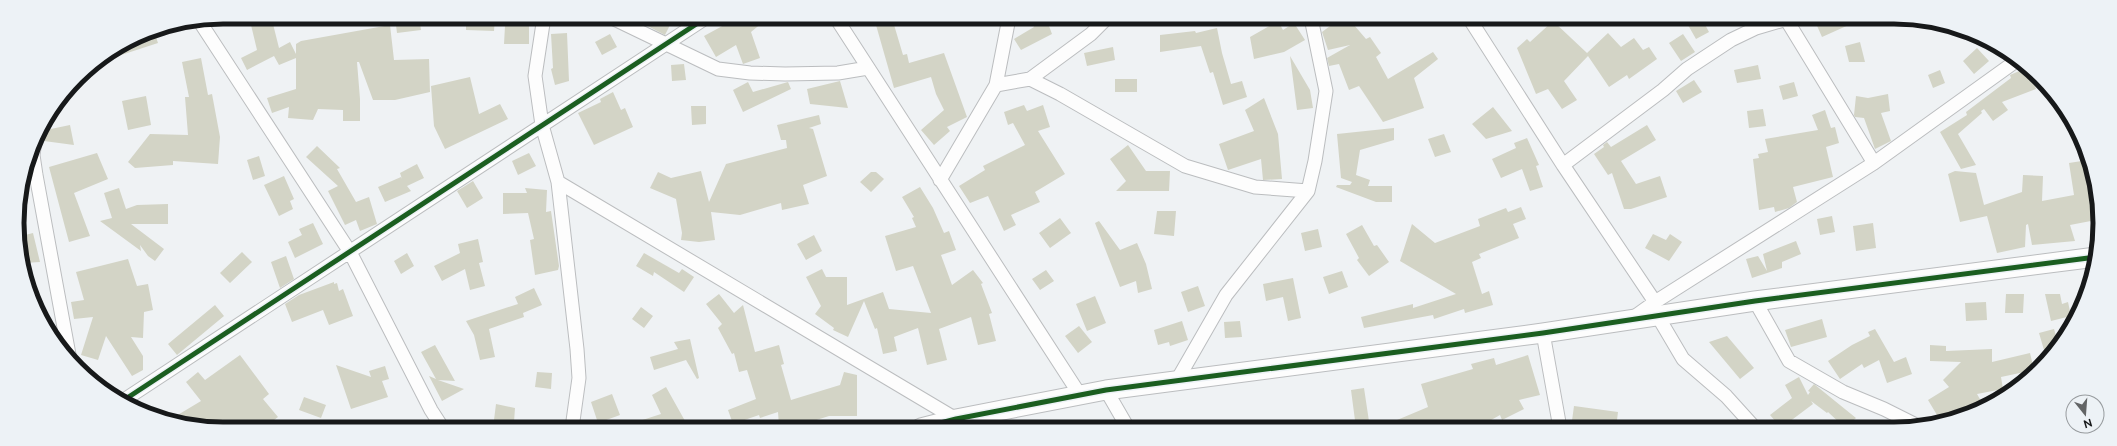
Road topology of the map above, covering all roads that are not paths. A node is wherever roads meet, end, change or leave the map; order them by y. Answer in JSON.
{"nodes":[{"id":1,"x":543,"y":24,"type":"edge"},
{"id":2,"x":624,"y":24,"type":"edge"},
{"id":3,"x":698,"y":24,"type":"edge"},
{"id":4,"x":840,"y":24,"type":"edge"},
{"id":5,"x":1008,"y":24,"type":"edge"},
{"id":6,"x":1101,"y":24,"type":"edge"},
{"id":7,"x":1312,"y":24,"type":"edge"},
{"id":8,"x":1473,"y":24,"type":"edge"},
{"id":9,"x":1770,"y":24,"type":"edge"},
{"id":10,"x":1790,"y":24,"type":"edge"},
{"id":11,"x":202,"y":25,"type":"edge"},
{"id":12,"x":667,"y":45,"type":"junction"},
{"id":13,"x":2013,"y":63,"type":"edge"},
{"id":14,"x":868,"y":68,"type":"junction"},
{"id":15,"x":1030,"y":79,"type":"junction"},
{"id":16,"x":996,"y":85,"type":"junction"},
{"id":17,"x":542,"y":125,"type":"junction"},
{"id":18,"x":34,"y":162,"type":"edge"},
{"id":19,"x":1874,"y":163,"type":"junction"},
{"id":20,"x":1563,"y":165,"type":"junction"},
{"id":21,"x":940,"y":180,"type":"junction"},
{"id":22,"x":558,"y":182,"type":"junction"},
{"id":23,"x":1308,"y":191,"type":"junction"},
{"id":24,"x":350,"y":252,"type":"junction"},
{"id":25,"x":2090,"y":258,"type":"edge"},
{"id":26,"x":1755,"y":301,"type":"junction"},
{"id":27,"x":1656,"y":309,"type":"junction"},
{"id":28,"x":1543,"y":333,"type":"junction"},
{"id":29,"x":68,"y":347,"type":"edge"},
{"id":30,"x":1176,"y":382,"type":"junction"},
{"id":31,"x":1106,"y":390,"type":"junction"},
{"id":32,"x":1080,"y":395,"type":"junction"},
{"id":33,"x":128,"y":397,"type":"edge"},
{"id":34,"x":956,"y":419,"type":"junction"},
{"id":35,"x":439,"y":422,"type":"edge"},
{"id":36,"x":573,"y":422,"type":"edge"},
{"id":37,"x":944,"y":422,"type":"edge"},
{"id":38,"x":1125,"y":422,"type":"edge"},
{"id":39,"x":1559,"y":422,"type":"edge"},
{"id":40,"x":1750,"y":422,"type":"edge"},
{"id":41,"x":1909,"y":422,"type":"edge"}],
"edges":[{"from":1,"to":17,"type":"street"},
{"from":2,"to":12,"type":"street"},
{"from":3,"to":12,"type":"street"},
{"from":4,"to":14,"type":"street"},
{"from":5,"to":16,"type":"street"},
{"from":6,"to":15,"type":"street"},
{"from":7,"to":23,"type":"street"},
{"from":8,"to":20,"type":"street"},
{"from":9,"to":20,"type":"street"},
{"from":10,"to":19,"type":"street"},
{"from":11,"to":24,"type":"street"},
{"from":12,"to":14,"type":"street"},
{"from":12,"to":17,"type":"street"},
{"from":13,"to":19,"type":"street"},
{"from":14,"to":21,"type":"street"},
{"from":15,"to":16,"type":"street"},
{"from":15,"to":23,"type":"street"},
{"from":16,"to":21,"type":"street"},
{"from":17,"to":22,"type":"street"},
{"from":17,"to":24,"type":"street"},
{"from":18,"to":29,"type":"street"},
{"from":19,"to":27,"type":"street"},
{"from":20,"to":27,"type":"street"},
{"from":21,"to":32,"type":"street"},
{"from":22,"to":34,"type":"street"},
{"from":22,"to":36,"type":"street"},
{"from":23,"to":30,"type":"street"},
{"from":24,"to":33,"type":"street"},
{"from":24,"to":35,"type":"street"},
{"from":25,"to":26,"type":"street"},
{"from":26,"to":27,"type":"street"},
{"from":26,"to":41,"type":"street"},
{"from":27,"to":28,"type":"street"},
{"from":27,"to":40,"type":"street"},
{"from":28,"to":30,"type":"street"},
{"from":28,"to":39,"type":"street"},
{"from":30,"to":31,"type":"street"},
{"from":31,"to":32,"type":"street"},
{"from":31,"to":38,"type":"street"},
{"from":32,"to":34,"type":"street"},
{"from":34,"to":37,"type":"street"}]}
